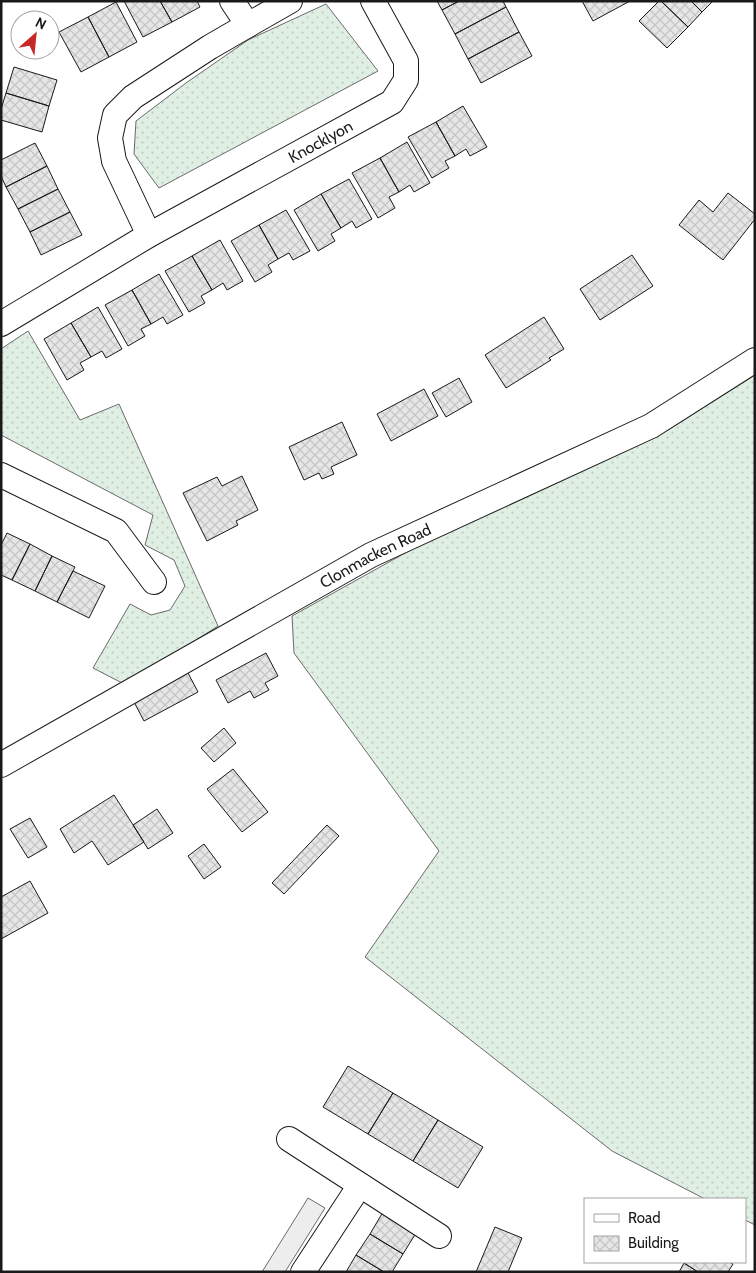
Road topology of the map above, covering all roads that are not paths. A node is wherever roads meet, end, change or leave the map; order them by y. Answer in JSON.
{"nodes":[{"id":1,"x":232,"y":1,"type":"edge"},
{"id":2,"x":290,"y":1,"type":"edge"},
{"id":3,"x":373,"y":1,"type":"edge"},
{"id":4,"x":248,"y":25,"type":"junction"},
{"id":5,"x":149,"y":235,"type":"junction"},
{"id":6,"x":1,"y":324,"type":"edge"},
{"id":7,"x":755,"y":360,"type":"edge"},
{"id":8,"x":1,"y":475,"type":"edge"},
{"id":9,"x":154,"y":582,"type":"dead end"},
{"id":10,"x":1,"y":765,"type":"edge"},
{"id":11,"x":289,"y":1139,"type":"dead end"},
{"id":12,"x":360,"y":1185,"type":"junction"},
{"id":13,"x":439,"y":1236,"type":"dead end"},
{"id":14,"x":303,"y":1272,"type":"edge"}],
"edges":[{"from":1,"to":4,"type":"street"},
{"from":2,"to":4,"type":"street"},
{"from":3,"to":5,"type":"street","name":"Knocklyon"},
{"from":4,"to":5,"type":"street"},
{"from":5,"to":6,"type":"street","name":"Knocklyon"},
{"from":7,"to":10,"type":"street","name":"Clonmacken Road"},
{"from":8,"to":9,"type":"street"},
{"from":11,"to":12,"type":"street"},
{"from":12,"to":13,"type":"street"},
{"from":12,"to":14,"type":"street"}]}
